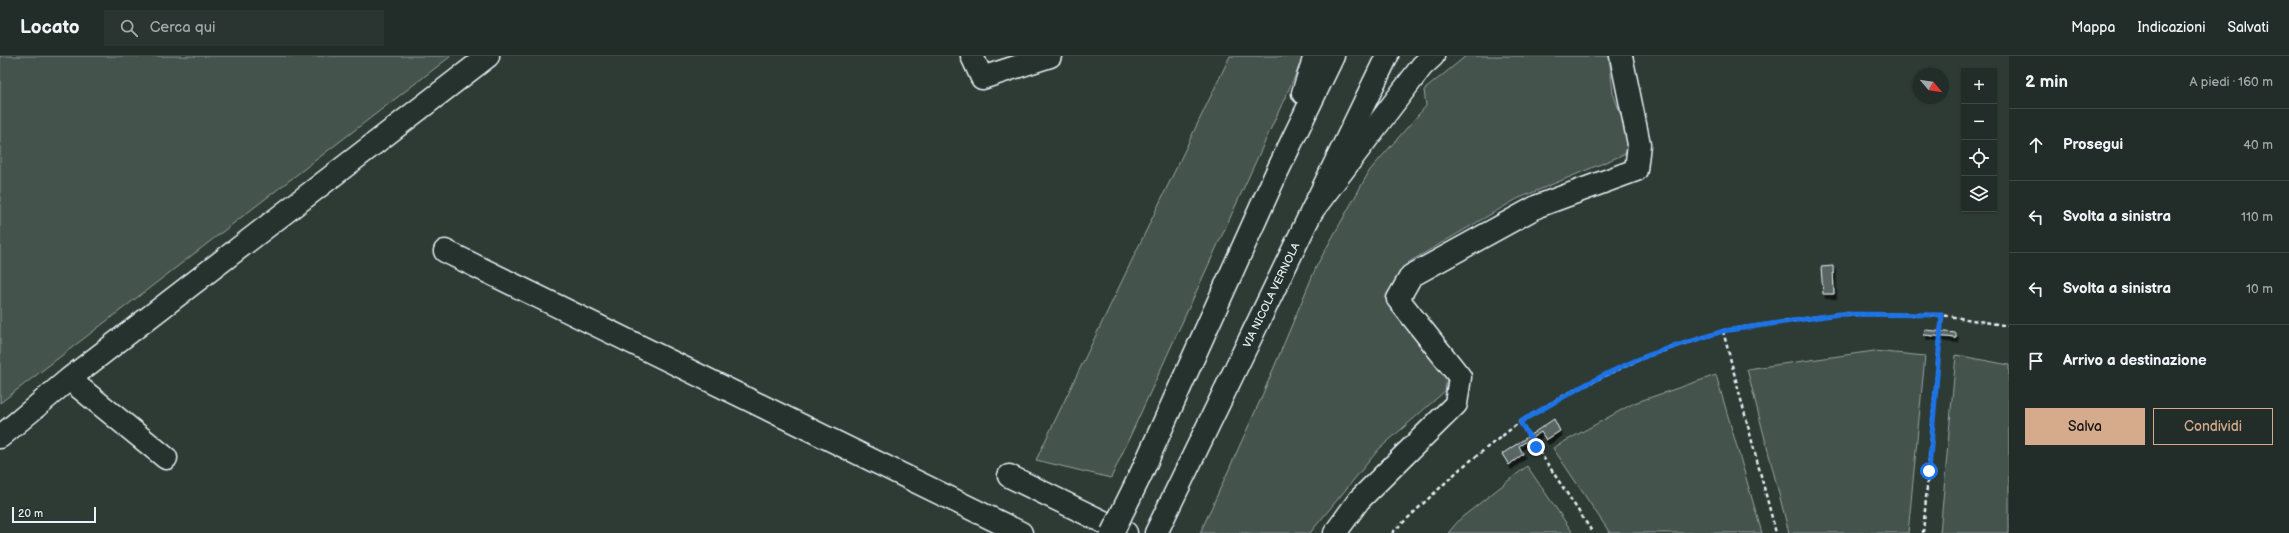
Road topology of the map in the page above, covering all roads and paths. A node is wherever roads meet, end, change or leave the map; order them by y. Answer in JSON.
{"nodes":[{"id":1,"x":488,"y":56,"type":"edge"},
{"id":2,"x":972,"y":56,"type":"edge"},
{"id":3,"x":1050,"y":56,"type":"edge"},
{"id":4,"x":1315,"y":56,"type":"edge"},
{"id":5,"x":1333,"y":56,"type":"edge"},
{"id":6,"x":1387,"y":56,"type":"edge"},
{"id":7,"x":1433,"y":56,"type":"edge"},
{"id":8,"x":1621,"y":56,"type":"edge"},
{"id":9,"x":1276,"y":174,"type":"junction"},
{"id":10,"x":1312,"y":211,"type":"junction"},
{"id":11,"x":445,"y":251,"type":"dead end"},
{"id":12,"x":1942,"y":315,"type":"junction"},
{"id":13,"x":2009,"y":326,"type":"edge"},
{"id":14,"x":1723,"y":331,"type":"junction"},
{"id":15,"x":69,"y":379,"type":"junction"},
{"id":16,"x":1520,"y":422,"type":"junction"},
{"id":17,"x":0,"y":437,"type":"edge"},
{"id":18,"x":166,"y":458,"type":"dead end"},
{"id":19,"x":1008,"y":476,"type":"dead end"},
{"id":20,"x":1022,"y":533,"type":"edge"},
{"id":21,"x":1112,"y":533,"type":"edge"},
{"id":22,"x":1126,"y":533,"type":"edge"},
{"id":23,"x":1156,"y":533,"type":"edge"},
{"id":24,"x":1334,"y":533,"type":"edge"},
{"id":25,"x":1392,"y":533,"type":"edge"},
{"id":26,"x":1592,"y":533,"type":"edge"},
{"id":27,"x":1776,"y":533,"type":"edge"},
{"id":28,"x":1923,"y":533,"type":"edge"}],
"edges":[{"from":1,"to":15,"type":"main road"},
{"from":2,"to":3,"type":"main road"},
{"from":4,"to":9,"type":"main road"},
{"from":5,"to":9,"type":"main road"},
{"from":6,"to":10,"type":"main road","name":"VIA NICOLA VERNOLA"},
{"from":7,"to":10,"type":"main road"},
{"from":8,"to":24,"type":"main road"},
{"from":9,"to":21,"type":"main road","bridge":true},
{"from":10,"to":23,"type":"main road","name":"VIA NICOLA VERNOLA"},
{"from":11,"to":20,"type":"main road"},
{"from":12,"to":13,"type":"path"},
{"from":12,"to":14,"type":"path"},
{"from":12,"to":28,"type":"path"},
{"from":14,"to":16,"type":"path"},
{"from":14,"to":27,"type":"path"},
{"from":15,"to":17,"type":"main road"},
{"from":15,"to":18,"type":"main road"},
{"from":16,"to":25,"type":"path"},
{"from":16,"to":26,"type":"path"},
{"from":19,"to":22,"type":"main road"}]}
